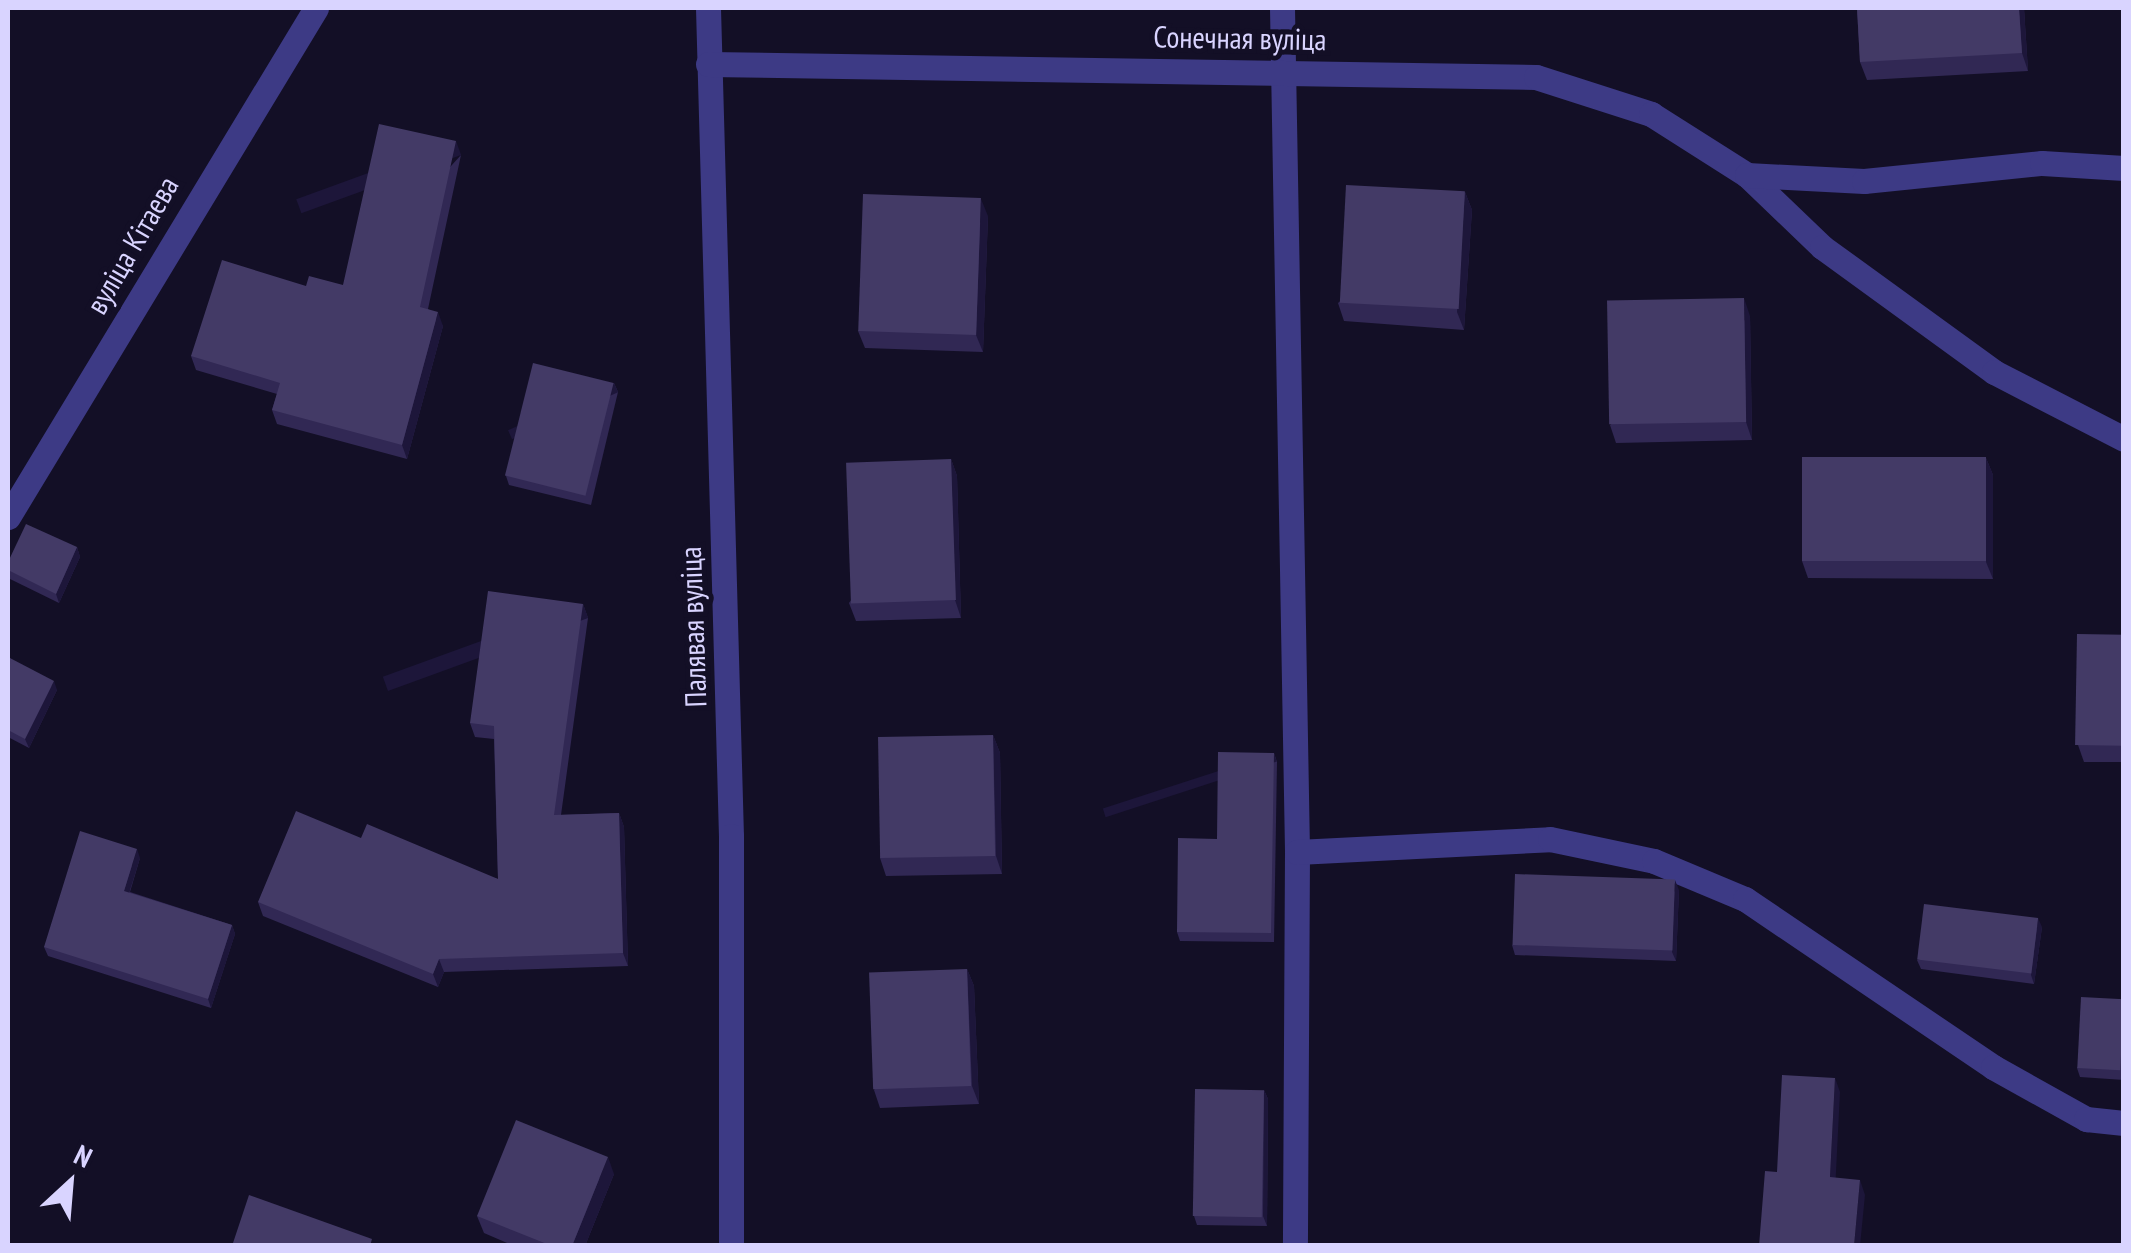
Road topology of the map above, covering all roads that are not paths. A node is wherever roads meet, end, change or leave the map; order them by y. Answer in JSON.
{"nodes":[{"id":1,"x":316,"y":8,"type":"edge"},
{"id":2,"x":708,"y":8,"type":"edge"},
{"id":3,"x":1282,"y":8,"type":"edge"},
{"id":4,"x":708,"y":64,"type":"junction"},
{"id":5,"x":1279,"y":71,"type":"junction"},
{"id":6,"x":2124,"y":168,"type":"edge"},
{"id":7,"x":1747,"y":175,"type":"junction"},
{"id":8,"x":2124,"y":439,"type":"edge"},
{"id":9,"x":8,"y":517,"type":"edge"},
{"id":10,"x":1297,"y":852,"type":"junction"},
{"id":11,"x":2124,"y":1124,"type":"edge"},
{"id":12,"x":731,"y":1246,"type":"edge"},
{"id":13,"x":1296,"y":1246,"type":"edge"}],
"edges":[{"from":1,"to":9,"type":"street","name":"вуліца Кітаева"},
{"from":2,"to":4,"type":"street","name":"Палявая вуліца"},
{"from":3,"to":5,"type":"street"},
{"from":4,"to":5,"type":"street","name":"Сонечная вуліца"},
{"from":4,"to":12,"type":"street","name":"Палявая вуліца"},
{"from":5,"to":7,"type":"street","name":"Сонечная вуліца"},
{"from":5,"to":10,"type":"street"},
{"from":6,"to":7,"type":"street","name":"Сонечная вуліца"},
{"from":7,"to":8,"type":"street","name":"Сонечная вуліца"},
{"from":10,"to":11,"type":"street"},
{"from":10,"to":13,"type":"street"}]}
